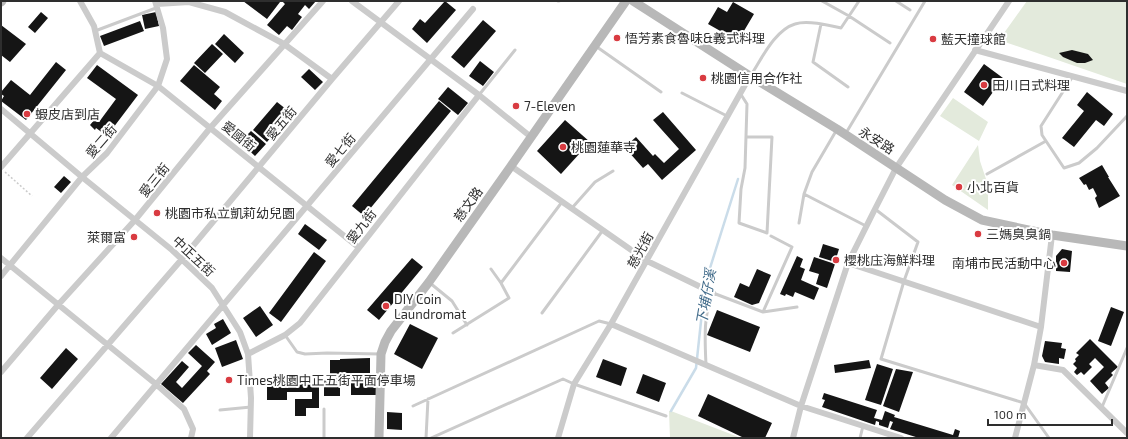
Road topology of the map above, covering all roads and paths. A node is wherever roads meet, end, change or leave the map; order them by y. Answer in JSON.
{"nodes":[{"id":1,"x":80,"y":1,"type":"edge"},
{"id":2,"x":189,"y":1,"type":"edge"},
{"id":3,"x":323,"y":1,"type":"edge"},
{"id":4,"x":352,"y":1,"type":"edge"},
{"id":5,"x":399,"y":1,"type":"edge"},
{"id":6,"x":626,"y":1,"type":"edge"},
{"id":7,"x":634,"y":1,"type":"edge"},
{"id":8,"x":822,"y":1,"type":"edge"},
{"id":9,"x":859,"y":1,"type":"edge"},
{"id":10,"x":896,"y":1,"type":"edge"},
{"id":11,"x":925,"y":1,"type":"edge"},
{"id":12,"x":1009,"y":1,"type":"edge"},
{"id":13,"x":157,"y":4,"type":"edge"},
{"id":14,"x":473,"y":9,"type":"dead end"},
{"id":15,"x":910,"y":10,"type":"dead end"},
{"id":16,"x":849,"y":16,"type":"junction"},
{"id":17,"x":380,"y":22,"type":"junction"},
{"id":18,"x":821,"y":24,"type":"junction"},
{"id":19,"x":95,"y":31,"type":"junction"},
{"id":20,"x":890,"y":43,"type":"dead end"},
{"id":21,"x":284,"y":44,"type":"junction"},
{"id":22,"x":595,"y":46,"type":"junction"},
{"id":23,"x":515,"y":50,"type":"dead end"},
{"id":24,"x":975,"y":50,"type":"junction"},
{"id":25,"x":100,"y":52,"type":"junction"},
{"id":26,"x":430,"y":60,"type":"junction"},
{"id":27,"x":750,"y":76,"type":"junction"},
{"id":28,"x":1073,"y":76,"type":"junction"},
{"id":29,"x":332,"y":79,"type":"junction"},
{"id":30,"x":158,"y":86,"type":"junction"},
{"id":31,"x":848,"y":87,"type":"dead end"},
{"id":32,"x":1127,"y":91,"type":"edge"},
{"id":33,"x":661,"y":92,"type":"dead end"},
{"id":34,"x":740,"y":92,"type":"junction"},
{"id":35,"x":682,"y":93,"type":"dead end"},
{"id":36,"x":479,"y":95,"type":"junction"},
{"id":37,"x":1,"y":109,"type":"edge"},
{"id":38,"x":727,"y":116,"type":"junction"},
{"id":39,"x":1127,"y":116,"type":"edge"},
{"id":40,"x":211,"y":127,"type":"junction"},
{"id":41,"x":841,"y":132,"type":"junction"},
{"id":42,"x":31,"y":133,"type":"junction"},
{"id":43,"x":531,"y":137,"type":"junction"},
{"id":44,"x":746,"y":137,"type":"junction"},
{"id":45,"x":1046,"y":141,"type":"junction"},
{"id":46,"x":511,"y":166,"type":"junction"},
{"id":47,"x":259,"y":167,"type":"junction"},
{"id":48,"x":1,"y":168,"type":"edge"},
{"id":49,"x":896,"y":168,"type":"junction"},
{"id":50,"x":614,"y":171,"type":"dead end"},
{"id":51,"x":987,"y":174,"type":"dead end"},
{"id":52,"x":82,"y":177,"type":"junction"},
{"id":53,"x":804,"y":194,"type":"junction"},
{"id":54,"x":32,"y":196,"type":"dead end"},
{"id":55,"x":562,"y":202,"type":"junction"},
{"id":56,"x":307,"y":207,"type":"junction"},
{"id":57,"x":572,"y":209,"type":"junction"},
{"id":58,"x":875,"y":209,"type":"junction"},
{"id":59,"x":135,"y":220,"type":"junction"},
{"id":60,"x":799,"y":224,"type":"dead end"},
{"id":61,"x":866,"y":226,"type":"junction"},
{"id":62,"x":603,"y":230,"type":"junction"},
{"id":63,"x":1052,"y":235,"type":"junction"},
{"id":64,"x":771,"y":236,"type":"dead end"},
{"id":65,"x":1127,"y":246,"type":"edge"},
{"id":66,"x":358,"y":247,"type":"junction"},
{"id":67,"x":1,"y":258,"type":"edge"},
{"id":68,"x":182,"y":259,"type":"junction"},
{"id":69,"x":647,"y":261,"type":"junction"},
{"id":70,"x":848,"y":263,"type":"junction"},
{"id":71,"x":10,"y":265,"type":"junction"},
{"id":72,"x":491,"y":269,"type":"dead end"},
{"id":73,"x":1,"y":276,"type":"edge"},
{"id":74,"x":904,"y":281,"type":"junction"},
{"id":75,"x":429,"y":282,"type":"junction"},
{"id":76,"x":501,"y":283,"type":"junction"},
{"id":77,"x":711,"y":292,"type":"junction"},
{"id":78,"x":58,"y":305,"type":"junction"},
{"id":79,"x":223,"y":306,"type":"junction"},
{"id":80,"x":797,"y":307,"type":"dead end"},
{"id":81,"x":763,"y":312,"type":"junction"},
{"id":82,"x":542,"y":313,"type":"dead end"},
{"id":83,"x":611,"y":324,"type":"junction"},
{"id":84,"x":467,"y":325,"type":"junction"},
{"id":85,"x":1041,"y":327,"type":"junction"},
{"id":86,"x":453,"y":333,"type":"dead end"},
{"id":87,"x":285,"y":335,"type":"junction"},
{"id":88,"x":108,"y":345,"type":"junction"},
{"id":89,"x":1127,"y":348,"type":"edge"},
{"id":90,"x":248,"y":354,"type":"junction"},
{"id":91,"x":381,"y":354,"type":"junction"},
{"id":92,"x":703,"y":364,"type":"junction"},
{"id":93,"x":1034,"y":365,"type":"junction"},
{"id":94,"x":1,"y":372,"type":"edge"},
{"id":95,"x":574,"y":384,"type":"junction"},
{"id":96,"x":157,"y":385,"type":"junction"},
{"id":97,"x":428,"y":399,"type":"junction"},
{"id":98,"x":1024,"y":402,"type":"junction"},
{"id":99,"x":413,"y":406,"type":"dead end"},
{"id":100,"x":801,"y":406,"type":"junction"},
{"id":101,"x":251,"y":407,"type":"junction"},
{"id":102,"x":1102,"y":408,"type":"junction"},
{"id":103,"x":324,"y":409,"type":"dead end"},
{"id":104,"x":220,"y":410,"type":"dead end"},
{"id":105,"x":666,"y":416,"type":"dead end"},
{"id":106,"x":863,"y":426,"type":"junction"},
{"id":107,"x":1127,"y":433,"type":"edge"},
{"id":108,"x":27,"y":438,"type":"edge"},
{"id":109,"x":111,"y":438,"type":"edge"},
{"id":110,"x":192,"y":438,"type":"edge"},
{"id":111,"x":250,"y":438,"type":"edge"},
{"id":112,"x":324,"y":438,"type":"edge"},
{"id":113,"x":379,"y":438,"type":"edge"},
{"id":114,"x":426,"y":438,"type":"edge"},
{"id":115,"x":432,"y":438,"type":"edge"},
{"id":116,"x":558,"y":438,"type":"edge"},
{"id":117,"x":793,"y":438,"type":"edge"},
{"id":118,"x":860,"y":438,"type":"edge"},
{"id":119,"x":901,"y":438,"type":"edge"},
{"id":120,"x":1015,"y":438,"type":"edge"},
{"id":121,"x":1049,"y":438,"type":"edge"}],
"edges":[{"from":1,"to":19,"type":"street"},
{"from":2,"to":13,"type":"street"},
{"from":2,"to":21,"type":"street"},
{"from":3,"to":21,"type":"street","name":"愛三街"},
{"from":4,"to":17,"type":"street"},
{"from":5,"to":17,"type":"street","name":"愛五街"},
{"from":6,"to":22,"type":"main road","name":"慈文路"},
{"from":7,"to":27,"type":"main road","name":"永安路"},
{"from":8,"to":16,"type":"lane"},
{"from":9,"to":16,"type":"lane"},
{"from":10,"to":15,"type":"lane"},
{"from":11,"to":41,"type":"lane"},
{"from":12,"to":24,"type":"street"},
{"from":13,"to":19,"type":"lane"},
{"from":13,"to":30,"type":"street","name":"愛二街"},
{"from":14,"to":26,"type":"street","name":"愛七街"},
{"from":16,"to":18,"type":"lane"},
{"from":16,"to":20,"type":"lane"},
{"from":17,"to":26,"type":"street"},
{"from":17,"to":29,"type":"street","name":"愛五街"},
{"from":18,"to":27,"type":"lane"},
{"from":18,"to":31,"type":"lane"},
{"from":19,"to":25,"type":"street"},
{"from":21,"to":29,"type":"street"},
{"from":21,"to":40,"type":"street","name":"愛三街"},
{"from":22,"to":33,"type":"lane"},
{"from":22,"to":43,"type":"main road","name":"慈文路"},
{"from":23,"to":36,"type":"lane"},
{"from":24,"to":28,"type":"street"},
{"from":24,"to":49,"type":"street"},
{"from":25,"to":30,"type":"street","name":"愛國街"},
{"from":25,"to":42,"type":"street"},
{"from":26,"to":36,"type":"street"},
{"from":26,"to":56,"type":"street","name":"愛七街"},
{"from":27,"to":34,"type":"street","name":"慈光街"},
{"from":27,"to":41,"type":"main road","name":"永安路"},
{"from":28,"to":32,"type":"street"},
{"from":28,"to":45,"type":"lane"},
{"from":29,"to":47,"type":"street","name":"愛五街"},
{"from":30,"to":40,"type":"street","name":"愛國街"},
{"from":30,"to":52,"type":"street","name":"愛二街"},
{"from":34,"to":38,"type":"street","name":"慈光街"},
{"from":34,"to":44,"type":"lane"},
{"from":35,"to":38,"type":"lane"},
{"from":36,"to":43,"type":"street"},
{"from":36,"to":66,"type":"street","name":"愛九街"},
{"from":37,"to":42,"type":"street","name":"中正五街"},
{"from":38,"to":69,"type":"street","name":"慈光街"},
{"from":39,"to":45,"type":"lane"},
{"from":40,"to":47,"type":"street","name":"愛國街"},
{"from":40,"to":59,"type":"street","name":"愛三街"},
{"from":41,"to":49,"type":"main road","name":"永安路"},
{"from":41,"to":53,"type":"lane"},
{"from":42,"to":48,"type":"street"},
{"from":42,"to":52,"type":"street","name":"中正五街"},
{"from":43,"to":46,"type":"main road","name":"慈文路"},
{"from":44,"to":44,"type":"lane"},
{"from":45,"to":51,"type":"lane"},
{"from":46,"to":55,"type":"street"},
{"from":46,"to":75,"type":"main road","name":"慈文路"},
{"from":47,"to":56,"type":"street","name":"愛國街"},
{"from":47,"to":68,"type":"street","name":"愛五街"},
{"from":48,"to":54,"type":"path"},
{"from":49,"to":58,"type":"street"},
{"from":49,"to":63,"type":"main road","name":"永安路"},
{"from":50,"to":57,"type":"lane"},
{"from":52,"to":59,"type":"street","name":"中正五街"},
{"from":52,"to":71,"type":"street","name":"愛二街"},
{"from":53,"to":60,"type":"lane"},
{"from":53,"to":61,"type":"lane"},
{"from":55,"to":57,"type":"street"},
{"from":55,"to":76,"type":"lane"},
{"from":56,"to":66,"type":"street","name":"愛國街"},
{"from":56,"to":79,"type":"street","name":"愛七街"},
{"from":57,"to":62,"type":"street"},
{"from":58,"to":61,"type":"street"},
{"from":58,"to":74,"type":"lane"},
{"from":59,"to":68,"type":"street","name":"中正五街"},
{"from":59,"to":78,"type":"street","name":"愛三街"},
{"from":61,"to":70,"type":"street"},
{"from":62,"to":69,"type":"street"},
{"from":62,"to":82,"type":"lane"},
{"from":63,"to":65,"type":"main road","name":"永安路"},
{"from":63,"to":85,"type":"street"},
{"from":64,"to":81,"type":"lane"},
{"from":66,"to":87,"type":"street","name":"愛九街"},
{"from":67,"to":71,"type":"street"},
{"from":68,"to":79,"type":"street","name":"中正五街"},
{"from":68,"to":88,"type":"street","name":"愛五街"},
{"from":69,"to":77,"type":"street"},
{"from":69,"to":83,"type":"street","name":"慈光街"},
{"from":70,"to":74,"type":"street"},
{"from":70,"to":100,"type":"street"},
{"from":71,"to":73,"type":"street","name":"愛二街"},
{"from":71,"to":78,"type":"street"},
{"from":72,"to":76,"type":"lane"},
{"from":74,"to":85,"type":"street"},
{"from":74,"to":98,"type":"lane"},
{"from":75,"to":84,"type":"lane"},
{"from":75,"to":91,"type":"main road","name":"慈文路"},
{"from":76,"to":84,"type":"lane"},
{"from":77,"to":81,"type":"lane"},
{"from":77,"to":92,"type":"lane"},
{"from":78,"to":88,"type":"street"},
{"from":78,"to":94,"type":"street","name":"愛三街"},
{"from":79,"to":90,"type":"street","name":"中正五街"},
{"from":79,"to":96,"type":"street","name":"愛七街"},
{"from":80,"to":81,"type":"lane"},
{"from":83,"to":92,"type":"street"},
{"from":83,"to":95,"type":"street","name":"慈光街"},
{"from":83,"to":97,"type":"lane"},
{"from":84,"to":86,"type":"lane"},
{"from":85,"to":93,"type":"street"},
{"from":87,"to":90,"type":"street","name":"愛九街"},
{"from":87,"to":91,"type":"lane"},
{"from":88,"to":96,"type":"street"},
{"from":88,"to":108,"type":"street","name":"愛五街"},
{"from":89,"to":102,"type":"lane"},
{"from":90,"to":101,"type":"street","name":"中正五街"},
{"from":91,"to":113,"type":"main road","name":"慈文路"},
{"from":92,"to":100,"type":"street"},
{"from":93,"to":98,"type":"street"},
{"from":93,"to":102,"type":"street"},
{"from":95,"to":105,"type":"lane"},
{"from":95,"to":115,"type":"lane"},
{"from":95,"to":116,"type":"street","name":"慈光街"},
{"from":96,"to":109,"type":"street","name":"愛七街"},
{"from":96,"to":110,"type":"street"},
{"from":97,"to":99,"type":"lane"},
{"from":97,"to":114,"type":"lane"},
{"from":98,"to":120,"type":"street"},
{"from":98,"to":121,"type":"lane"},
{"from":100,"to":106,"type":"street"},
{"from":100,"to":117,"type":"street"},
{"from":101,"to":104,"type":"lane"},
{"from":101,"to":111,"type":"street","name":"中正五街"},
{"from":102,"to":107,"type":"street"},
{"from":103,"to":112,"type":"lane"},
{"from":106,"to":118,"type":"lane"},
{"from":106,"to":119,"type":"street"}]}
